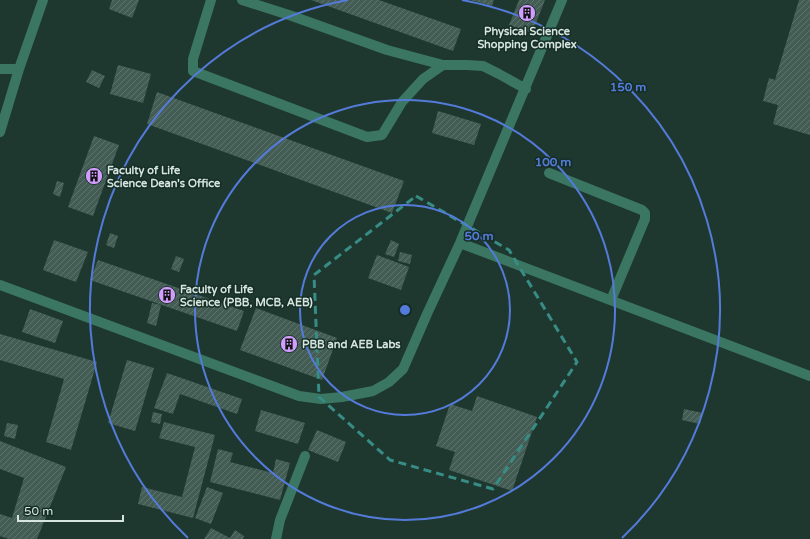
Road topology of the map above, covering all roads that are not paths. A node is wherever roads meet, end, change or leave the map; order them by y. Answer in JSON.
{"nodes":[{"id":1,"x":43,"y":0,"type":"edge"},
{"id":2,"x":211,"y":0,"type":"edge"},
{"id":3,"x":242,"y":0,"type":"edge"},
{"id":4,"x":562,"y":0,"type":"edge"},
{"id":5,"x":443,"y":65,"type":"junction"},
{"id":6,"x":0,"y":69,"type":"edge"},
{"id":7,"x":19,"y":69,"type":"junction"},
{"id":8,"x":526,"y":88,"type":"junction"},
{"id":9,"x":0,"y":132,"type":"edge"},
{"id":10,"x":550,"y":173,"type":"dead end"},
{"id":11,"x":460,"y":243,"type":"junction"},
{"id":12,"x":0,"y":285,"type":"edge"},
{"id":13,"x":611,"y":300,"type":"junction"},
{"id":14,"x":810,"y":376,"type":"edge"},
{"id":15,"x":305,"y":456,"type":"dead end"},
{"id":16,"x":276,"y":539,"type":"edge"}],
"edges":[{"from":1,"to":7,"type":"street"},
{"from":2,"to":5,"type":"street"},
{"from":3,"to":5,"type":"street"},
{"from":4,"to":8,"type":"street"},
{"from":5,"to":8,"type":"street"},
{"from":6,"to":7,"type":"street"},
{"from":7,"to":9,"type":"street"},
{"from":8,"to":11,"type":"street"},
{"from":10,"to":13,"type":"street"},
{"from":11,"to":12,"type":"street"},
{"from":11,"to":13,"type":"street"},
{"from":13,"to":14,"type":"street"},
{"from":15,"to":16,"type":"street"}]}
